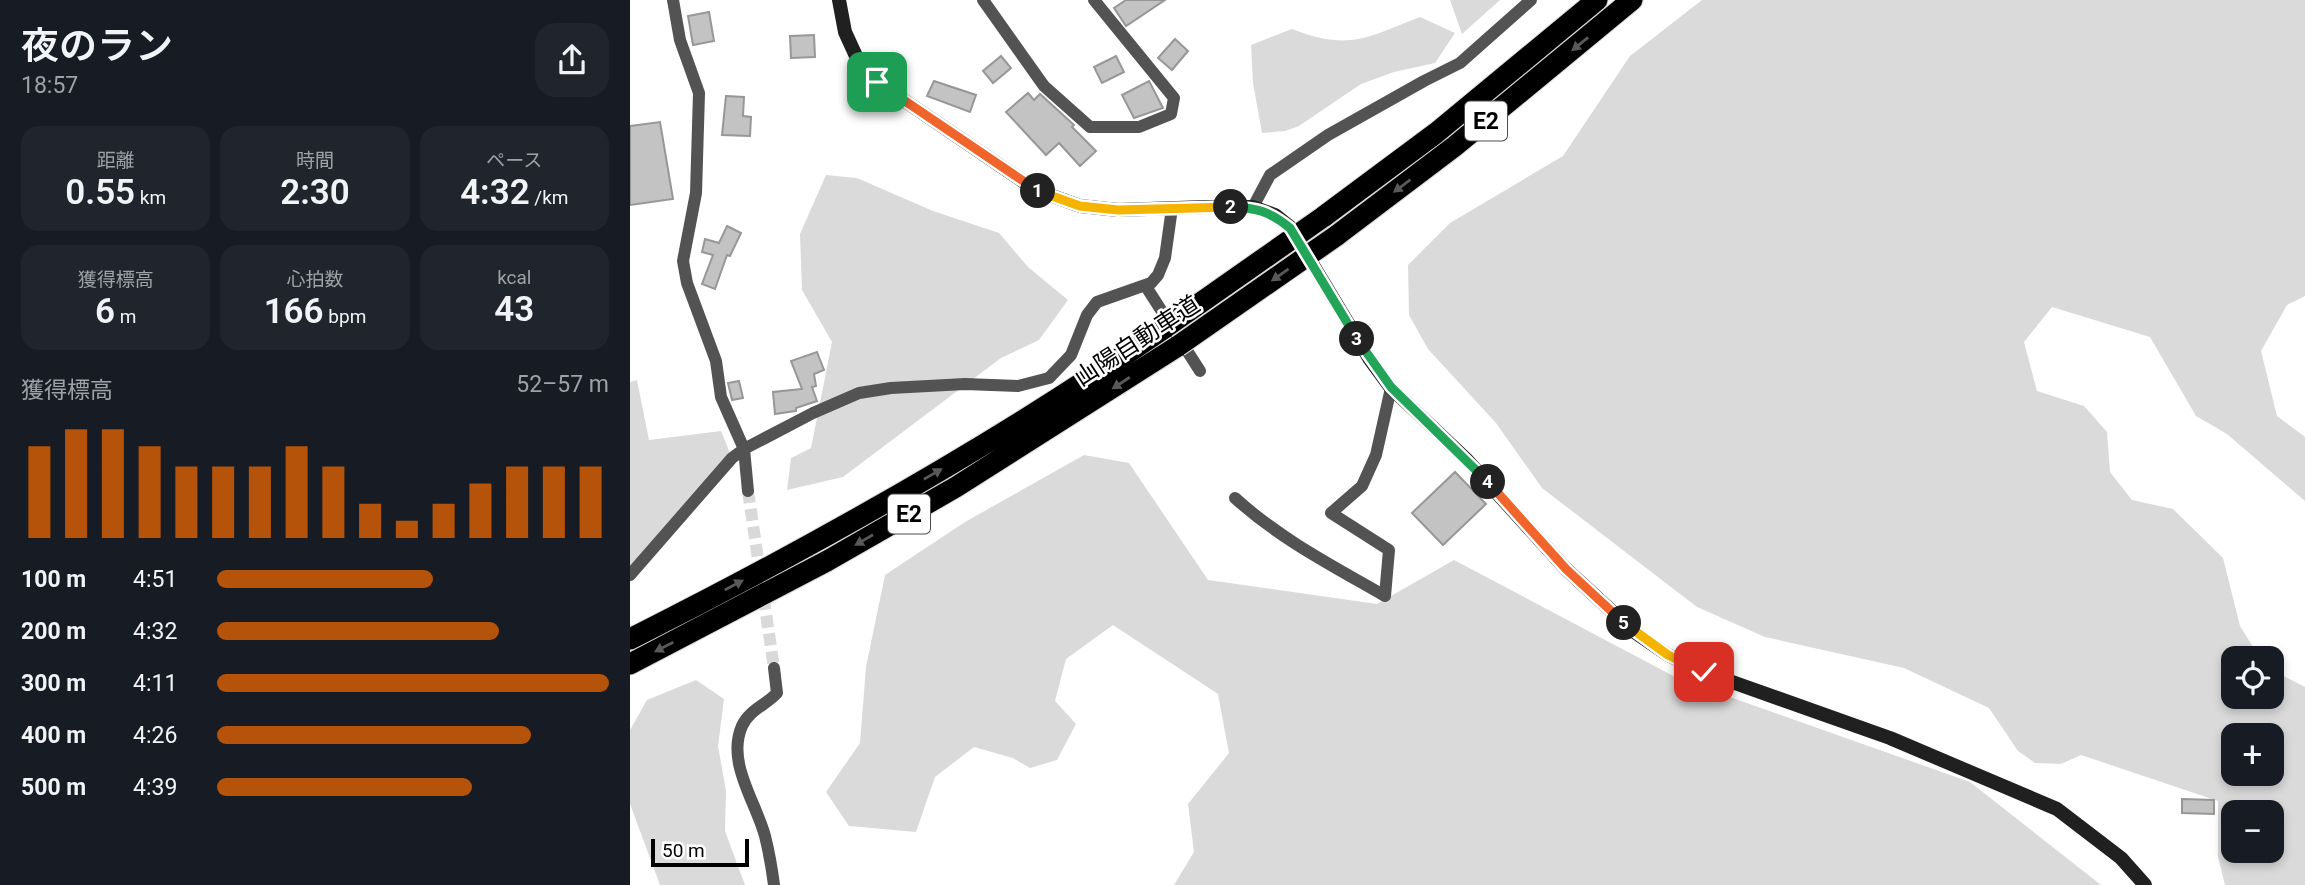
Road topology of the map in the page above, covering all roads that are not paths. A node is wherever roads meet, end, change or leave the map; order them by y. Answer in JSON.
{"nodes":[{"id":1,"x":673,"y":0,"type":"edge"},
{"id":2,"x":838,"y":0,"type":"edge"},
{"id":3,"x":983,"y":0,"type":"edge"},
{"id":4,"x":1094,"y":0,"type":"edge"},
{"id":5,"x":1531,"y":0,"type":"edge"},
{"id":6,"x":1597,"y":0,"type":"edge"},
{"id":7,"x":1632,"y":0,"type":"edge"},
{"id":8,"x":1172,"y":208,"type":"junction"},
{"id":9,"x":1253,"y":208,"type":"junction"},
{"id":10,"x":1145,"y":285,"type":"junction"},
{"id":11,"x":1200,"y":371,"type":"dead end"},
{"id":12,"x":1391,"y":387,"type":"junction"},
{"id":13,"x":744,"y":449,"type":"junction"},
{"id":14,"x":748,"y":491,"type":"tunnel mouth"},
{"id":15,"x":1234,"y":498,"type":"dead end"},
{"id":16,"x":630,"y":575,"type":"edge"},
{"id":17,"x":630,"y":639,"type":"edge"},
{"id":18,"x":630,"y":664,"type":"edge"},
{"id":19,"x":774,"y":668,"type":"tunnel mouth"},
{"id":20,"x":774,"y":885,"type":"edge"},
{"id":21,"x":2145,"y":885,"type":"edge"}],
"edges":[{"from":1,"to":13,"type":"street"},
{"from":2,"to":8,"type":"street"},
{"from":3,"to":4,"type":"street"},
{"from":5,"to":9,"type":"street"},
{"from":17,"to":6,"type":"highway","name":"山陽自動車道","number":"E2","one_way":true,"bridge":true},
{"from":7,"to":18,"type":"highway","name":"山陽自動車道","number":"E2","one_way":true,"bridge":true},
{"from":8,"to":9,"type":"street"},
{"from":8,"to":10,"type":"street"},
{"from":9,"to":12,"type":"street"},
{"from":10,"to":11,"type":"street"},
{"from":10,"to":13,"type":"street"},
{"from":12,"to":15,"type":"street"},
{"from":12,"to":21,"type":"street"},
{"from":13,"to":14,"type":"street"},
{"from":13,"to":16,"type":"street"},
{"from":19,"to":20,"type":"street"}]}
